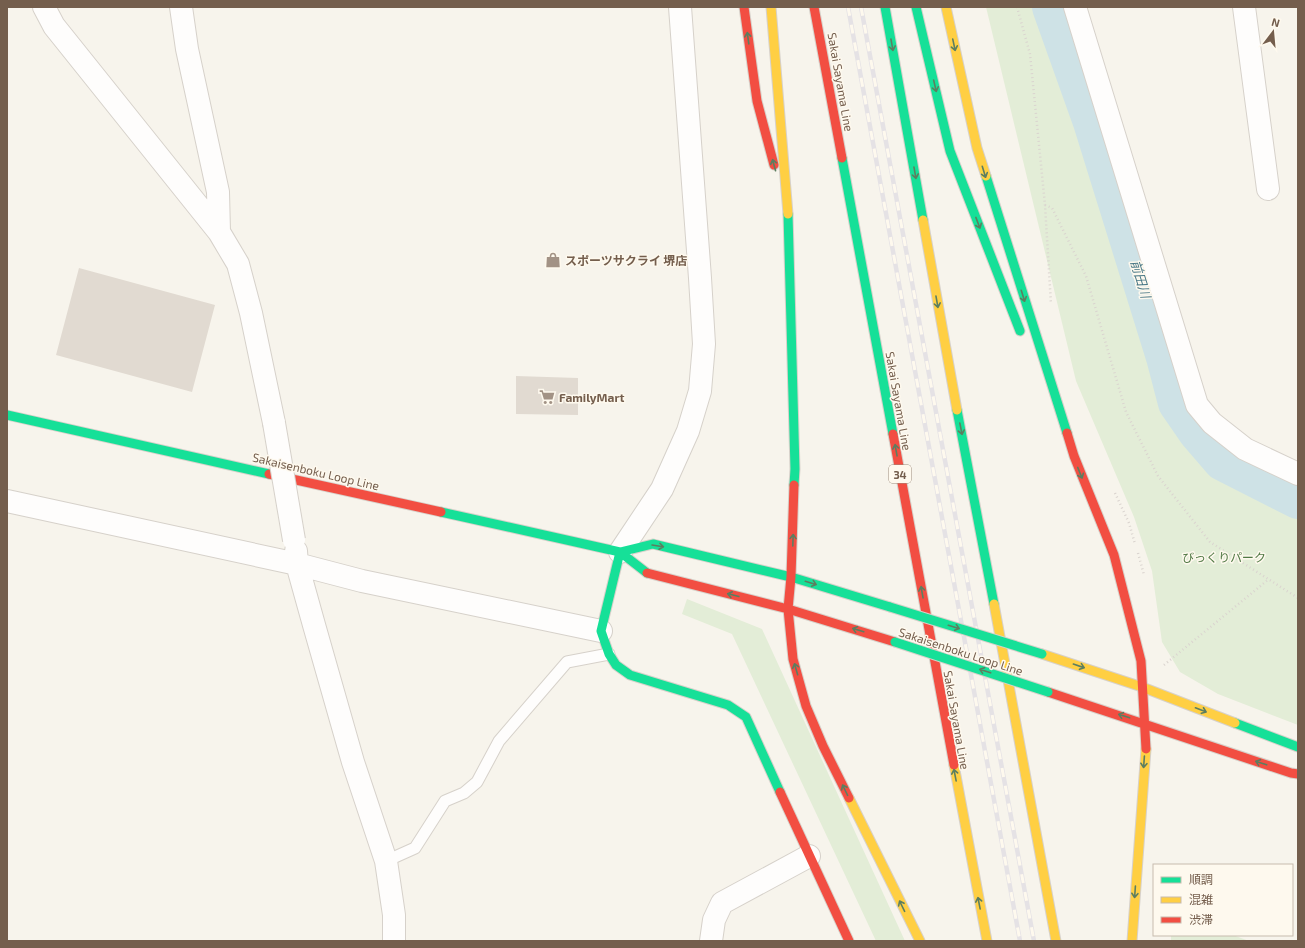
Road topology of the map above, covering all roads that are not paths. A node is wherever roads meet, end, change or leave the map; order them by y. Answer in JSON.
{"nodes":[{"id":1,"x":44,"y":7,"type":"edge"},
{"id":2,"x":182,"y":7,"type":"edge"},
{"id":3,"x":680,"y":7,"type":"edge"},
{"id":4,"x":744,"y":7,"type":"edge"},
{"id":5,"x":771,"y":7,"type":"edge"},
{"id":6,"x":814,"y":7,"type":"edge"},
{"id":7,"x":885,"y":7,"type":"edge"},
{"id":8,"x":916,"y":7,"type":"edge"},
{"id":9,"x":946,"y":7,"type":"edge"},
{"id":10,"x":1075,"y":7,"type":"edge"},
{"id":11,"x":1244,"y":7,"type":"edge"},
{"id":12,"x":1268,"y":189,"type":"dead end"},
{"id":13,"x":788,"y":216,"type":"junction"},
{"id":14,"x":219,"y":232,"type":"junction"},
{"id":15,"x":1023,"y":337,"type":"dead end"},
{"id":16,"x":1041,"y":379,"type":"dead end"},
{"id":17,"x":7,"y":415,"type":"edge"},
{"id":18,"x":1074,"y":456,"type":"junction"},
{"id":19,"x":1298,"y":474,"type":"edge"},
{"id":20,"x":7,"y":501,"type":"edge"},
{"id":21,"x":620,"y":552,"type":"junction"},
{"id":22,"x":297,"y":564,"type":"junction"},
{"id":23,"x":792,"y":577,"type":"junction"},
{"id":24,"x":788,"y":609,"type":"junction"},
{"id":25,"x":601,"y":631,"type":"junction"},
{"id":26,"x":609,"y":654,"type":"junction"},
{"id":27,"x":1142,"y":687,"type":"junction"},
{"id":28,"x":1144,"y":723,"type":"junction"},
{"id":29,"x":1298,"y":747,"type":"edge"},
{"id":30,"x":1298,"y":774,"type":"edge"},
{"id":31,"x":810,"y":856,"type":"junction"},
{"id":32,"x":386,"y":861,"type":"junction"},
{"id":33,"x":394,"y":941,"type":"edge"},
{"id":34,"x":711,"y":941,"type":"edge"},
{"id":35,"x":849,"y":941,"type":"edge"},
{"id":36,"x":920,"y":941,"type":"edge"},
{"id":37,"x":986,"y":941,"type":"edge"},
{"id":38,"x":1056,"y":941,"type":"edge"},
{"id":39,"x":1132,"y":941,"type":"edge"}],
"edges":[{"from":1,"to":14,"type":"street"},
{"from":2,"to":14,"type":"street"},
{"from":3,"to":21,"type":"street"},
{"from":13,"to":4,"type":"main road","one_way":true},
{"from":5,"to":13,"type":"main road"},
{"from":37,"to":6,"type":"main road","name":"Sakai Sayama Line","number":"34","one_way":true},
{"from":7,"to":38,"type":"main road","one_way":true},
{"from":8,"to":15,"type":"main road","one_way":true},
{"from":9,"to":18,"type":"main road","one_way":true},
{"from":10,"to":19,"type":"street"},
{"from":11,"to":12,"type":"street"},
{"from":23,"to":13,"type":"main road","one_way":true},
{"from":14,"to":22,"type":"street","bridge":true},
{"from":16,"to":18,"type":"main road"},
{"from":17,"to":21,"type":"main road","name":"Sakaisenboku Loop Line"},
{"from":18,"to":27,"type":"main road","one_way":true},
{"from":20,"to":22,"type":"street"},
{"from":21,"to":23,"type":"main road","name":"Sakaisenboku Loop Line","one_way":true},
{"from":24,"to":21,"type":"main road","name":"Sakaisenboku Loop Line","one_way":true},
{"from":21,"to":25,"type":"main road"},
{"from":22,"to":25,"type":"street"},
{"from":22,"to":32,"type":"street"},
{"from":23,"to":24,"type":"main road"},
{"from":23,"to":27,"type":"main road","name":"Sakaisenboku Loop Line","one_way":true,"bridge":true},
{"from":28,"to":24,"type":"main road","name":"Sakaisenboku Loop Line","one_way":true,"bridge":true},
{"from":36,"to":24,"type":"main road","one_way":true},
{"from":25,"to":26,"type":"main road"},
{"from":26,"to":31,"type":"main road"},
{"from":26,"to":32,"type":"lane"},
{"from":27,"to":28,"type":"main road"},
{"from":27,"to":29,"type":"main road","name":"Sakaisenboku Loop Line","one_way":true},
{"from":30,"to":28,"type":"main road","name":"Sakaisenboku Loop Line","one_way":true},
{"from":28,"to":39,"type":"main road","one_way":true},
{"from":31,"to":34,"type":"street"},
{"from":31,"to":35,"type":"main road"},
{"from":32,"to":33,"type":"street"}]}
